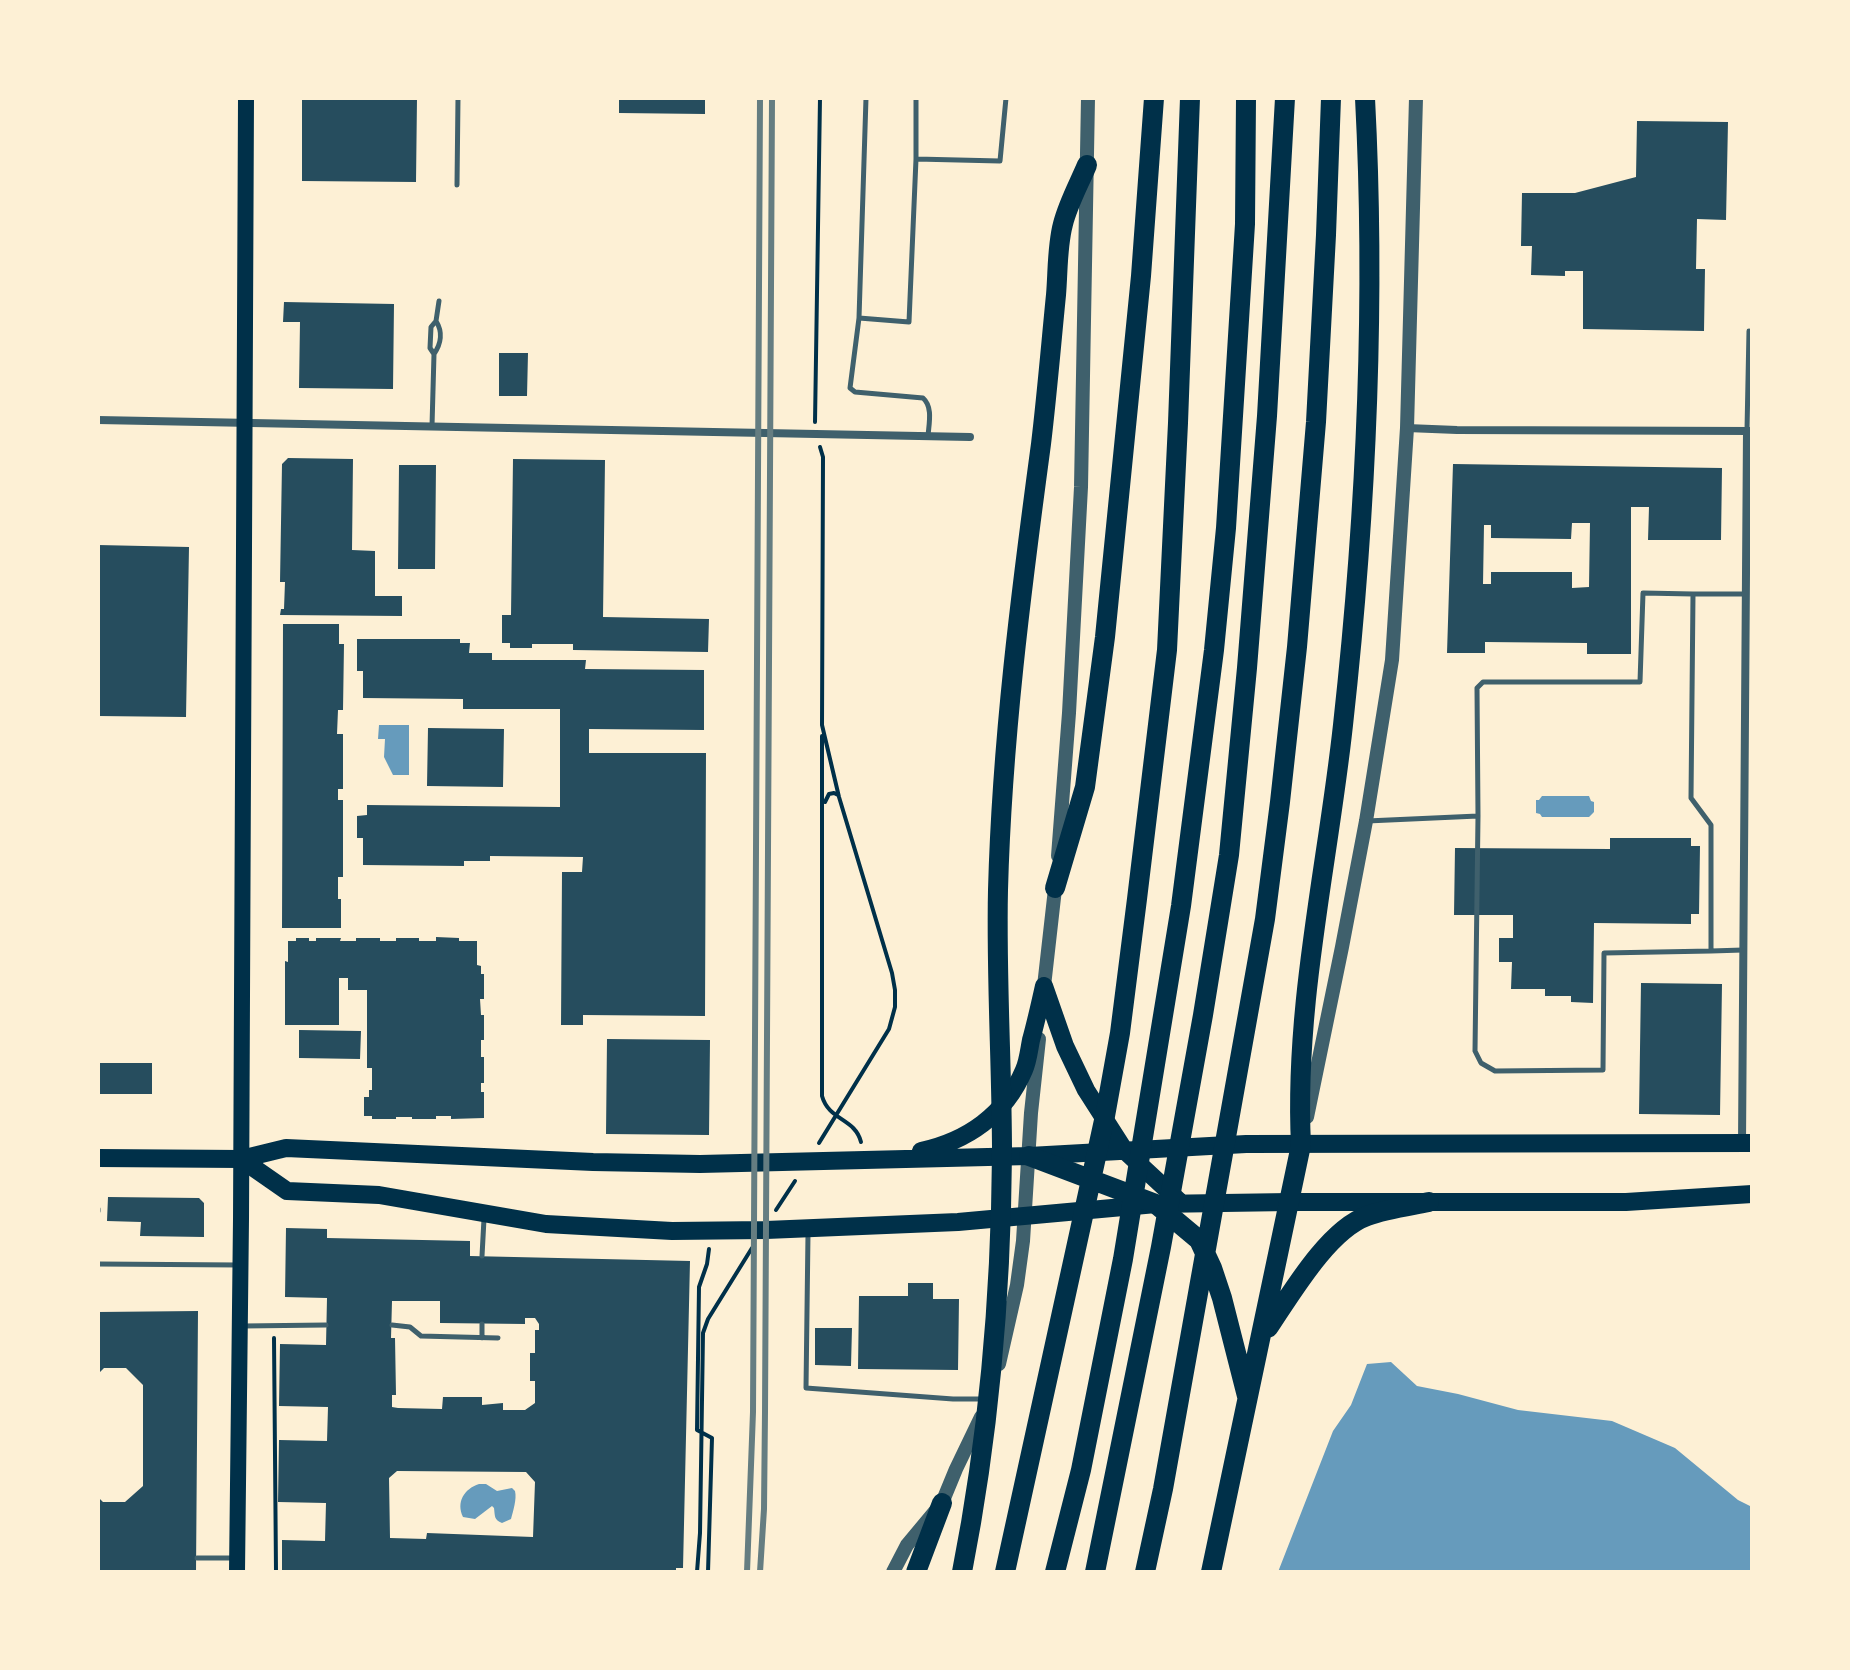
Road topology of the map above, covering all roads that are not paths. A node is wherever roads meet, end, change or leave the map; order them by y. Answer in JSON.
{"nodes":[{"id":1,"x":246,"y":98,"type":"edge"},
{"id":2,"x":458,"y":98,"type":"edge"},
{"id":3,"x":866,"y":98,"type":"edge"},
{"id":4,"x":916,"y":98,"type":"edge"},
{"id":5,"x":1006,"y":98,"type":"edge"},
{"id":6,"x":1088,"y":98,"type":"edge"},
{"id":7,"x":1154,"y":98,"type":"edge"},
{"id":8,"x":1190,"y":98,"type":"edge"},
{"id":9,"x":1246,"y":98,"type":"edge"},
{"id":10,"x":1285,"y":98,"type":"edge"},
{"id":11,"x":1331,"y":98,"type":"edge"},
{"id":12,"x":1365,"y":98,"type":"edge"},
{"id":13,"x":1416,"y":98,"type":"edge"},
{"id":14,"x":916,"y":159,"type":"junction"},
{"id":15,"x":1087,"y":165,"type":"junction"},
{"id":16,"x":457,"y":185,"type":"dead end"},
{"id":17,"x":439,"y":301,"type":"dead end"},
{"id":18,"x":859,"y":318,"type":"junction"},
{"id":19,"x":436,"y":321,"type":"junction"},
{"id":20,"x":1749,"y":331,"type":"dead end"},
{"id":21,"x":434,"y":354,"type":"junction"},
{"id":22,"x":98,"y":420,"type":"edge"},
{"id":23,"x":244,"y":424,"type":"junction"},
{"id":24,"x":432,"y":427,"type":"junction"},
{"id":25,"x":1407,"y":428,"type":"junction"},
{"id":26,"x":1749,"y":431,"type":"edge"},
{"id":27,"x":928,"y":436,"type":"junction"},
{"id":28,"x":970,"y":437,"type":"dead end"},
{"id":29,"x":1693,"y":594,"type":"junction"},
{"id":30,"x":1746,"y":594,"type":"junction"},
{"id":31,"x":1478,"y":814,"type":"junction"},
{"id":32,"x":1366,"y":821,"type":"junction"},
{"id":33,"x":1055,"y":888,"type":"junction"},
{"id":34,"x":1743,"y":950,"type":"junction"},
{"id":35,"x":1711,"y":951,"type":"junction"},
{"id":36,"x":1044,"y":986,"type":"junction"},
{"id":37,"x":1747,"y":1143,"type":"edge"},
{"id":38,"x":1301,"y":1145,"type":"junction"},
{"id":39,"x":1125,"y":1151,"type":"junction"},
{"id":40,"x":1029,"y":1156,"type":"junction"},
{"id":41,"x":98,"y":1158,"type":"edge"},
{"id":42,"x":241,"y":1159,"type":"junction"},
{"id":43,"x":875,"y":1160,"type":"junction"},
{"id":44,"x":1752,"y":1194,"type":"edge"},
{"id":45,"x":1290,"y":1202,"type":"junction"},
{"id":46,"x":1429,"y":1202,"type":"junction"},
{"id":47,"x":1181,"y":1203,"type":"junction"},
{"id":48,"x":1156,"y":1204,"type":"junction"},
{"id":49,"x":485,"y":1214,"type":"junction"},
{"id":50,"x":1024,"y":1217,"type":"junction"},
{"id":51,"x":808,"y":1229,"type":"junction"},
{"id":52,"x":482,"y":1256,"type":"dead end"},
{"id":53,"x":98,"y":1264,"type":"edge"},
{"id":54,"x":240,"y":1265,"type":"junction"},
{"id":55,"x":482,"y":1324,"type":"dead end"},
{"id":56,"x":326,"y":1325,"type":"dead end"},
{"id":57,"x":392,"y":1325,"type":"dead end"},
{"id":58,"x":239,"y":1326,"type":"junction"},
{"id":59,"x":482,"y":1338,"type":"junction"},
{"id":60,"x":498,"y":1338,"type":"dead end"},
{"id":61,"x":1261,"y":1338,"type":"junction"},
{"id":62,"x":990,"y":1399,"type":"junction"},
{"id":63,"x":1248,"y":1399,"type":"junction"},
{"id":64,"x":942,"y":1503,"type":"junction"},
{"id":65,"x":197,"y":1558,"type":"dead end"},
{"id":66,"x":237,"y":1565,"type":"edge"},
{"id":67,"x":893,"y":1572,"type":"edge"},
{"id":68,"x":916,"y":1572,"type":"edge"},
{"id":69,"x":962,"y":1572,"type":"edge"},
{"id":70,"x":1005,"y":1572,"type":"edge"},
{"id":71,"x":1055,"y":1572,"type":"edge"},
{"id":72,"x":1095,"y":1572,"type":"edge"},
{"id":73,"x":1145,"y":1572,"type":"edge"},
{"id":74,"x":1211,"y":1572,"type":"edge"}],
"edges":[{"from":1,"to":23,"type":"main road"},
{"from":2,"to":16,"type":"lane"},
{"from":3,"to":18,"type":"lane"},
{"from":4,"to":14,"type":"lane"},
{"from":5,"to":14,"type":"lane"},
{"from":6,"to":15,"type":"street"},
{"from":7,"to":33,"type":"highway"},
{"from":8,"to":70,"type":"highway"},
{"from":9,"to":71,"type":"highway"},
{"from":10,"to":72,"type":"highway"},
{"from":11,"to":73,"type":"highway"},
{"from":12,"to":38,"type":"highway"},
{"from":13,"to":25,"type":"street"},
{"from":14,"to":18,"type":"lane"},
{"from":15,"to":33,"type":"street"},
{"from":15,"to":69,"type":"highway"},
{"from":17,"to":19,"type":"lane"},
{"from":18,"to":27,"type":"lane"},
{"from":19,"to":21,"type":"lane"},
{"from":19,"to":21,"type":"lane"},
{"from":20,"to":26,"type":"lane"},
{"from":21,"to":24,"type":"lane"},
{"from":22,"to":23,"type":"street"},
{"from":23,"to":24,"type":"street"},
{"from":23,"to":42,"type":"main road"},
{"from":24,"to":27,"type":"street"},
{"from":25,"to":26,"type":"street"},
{"from":25,"to":32,"type":"street"},
{"from":26,"to":30,"type":"street"},
{"from":27,"to":28,"type":"street"},
{"from":29,"to":30,"type":"lane"},
{"from":29,"to":31,"type":"lane"},
{"from":29,"to":35,"type":"lane"},
{"from":30,"to":34,"type":"street"},
{"from":31,"to":32,"type":"lane"},
{"from":31,"to":35,"type":"lane"},
{"from":32,"to":38,"type":"street"},
{"from":33,"to":36,"type":"street"},
{"from":34,"to":35,"type":"lane"},
{"from":34,"to":37,"type":"street"},
{"from":36,"to":39,"type":"highway"},
{"from":36,"to":40,"type":"street"},
{"from":36,"to":43,"type":"highway"},
{"from":37,"to":38,"type":"highway"},
{"from":38,"to":39,"type":"highway"},
{"from":38,"to":45,"type":"highway"},
{"from":39,"to":40,"type":"highway"},
{"from":39,"to":47,"type":"highway"},
{"from":40,"to":43,"type":"highway"},
{"from":40,"to":48,"type":"highway"},
{"from":40,"to":50,"type":"street"},
{"from":41,"to":42,"type":"highway"},
{"from":42,"to":43,"type":"highway"},
{"from":42,"to":49,"type":"highway"},
{"from":42,"to":54,"type":"main road"},
{"from":44,"to":46,"type":"highway"},
{"from":45,"to":46,"type":"highway"},
{"from":45,"to":47,"type":"highway"},
{"from":45,"to":61,"type":"highway"},
{"from":46,"to":61,"type":"highway"},
{"from":47,"to":48,"type":"highway"},
{"from":48,"to":50,"type":"highway"},
{"from":48,"to":63,"type":"highway"},
{"from":49,"to":51,"type":"highway"},
{"from":49,"to":52,"type":"lane"},
{"from":50,"to":51,"type":"highway"},
{"from":50,"to":62,"type":"street"},
{"from":51,"to":62,"type":"lane"},
{"from":53,"to":54,"type":"lane"},
{"from":54,"to":58,"type":"main road"},
{"from":55,"to":59,"type":"lane"},
{"from":56,"to":58,"type":"lane"},
{"from":57,"to":59,"type":"lane"},
{"from":58,"to":66,"type":"main road"},
{"from":59,"to":60,"type":"lane"},
{"from":61,"to":63,"type":"highway"},
{"from":62,"to":64,"type":"street"},
{"from":63,"to":74,"type":"highway"},
{"from":64,"to":67,"type":"street"},
{"from":64,"to":68,"type":"highway"},
{"from":65,"to":66,"type":"lane"}]}
